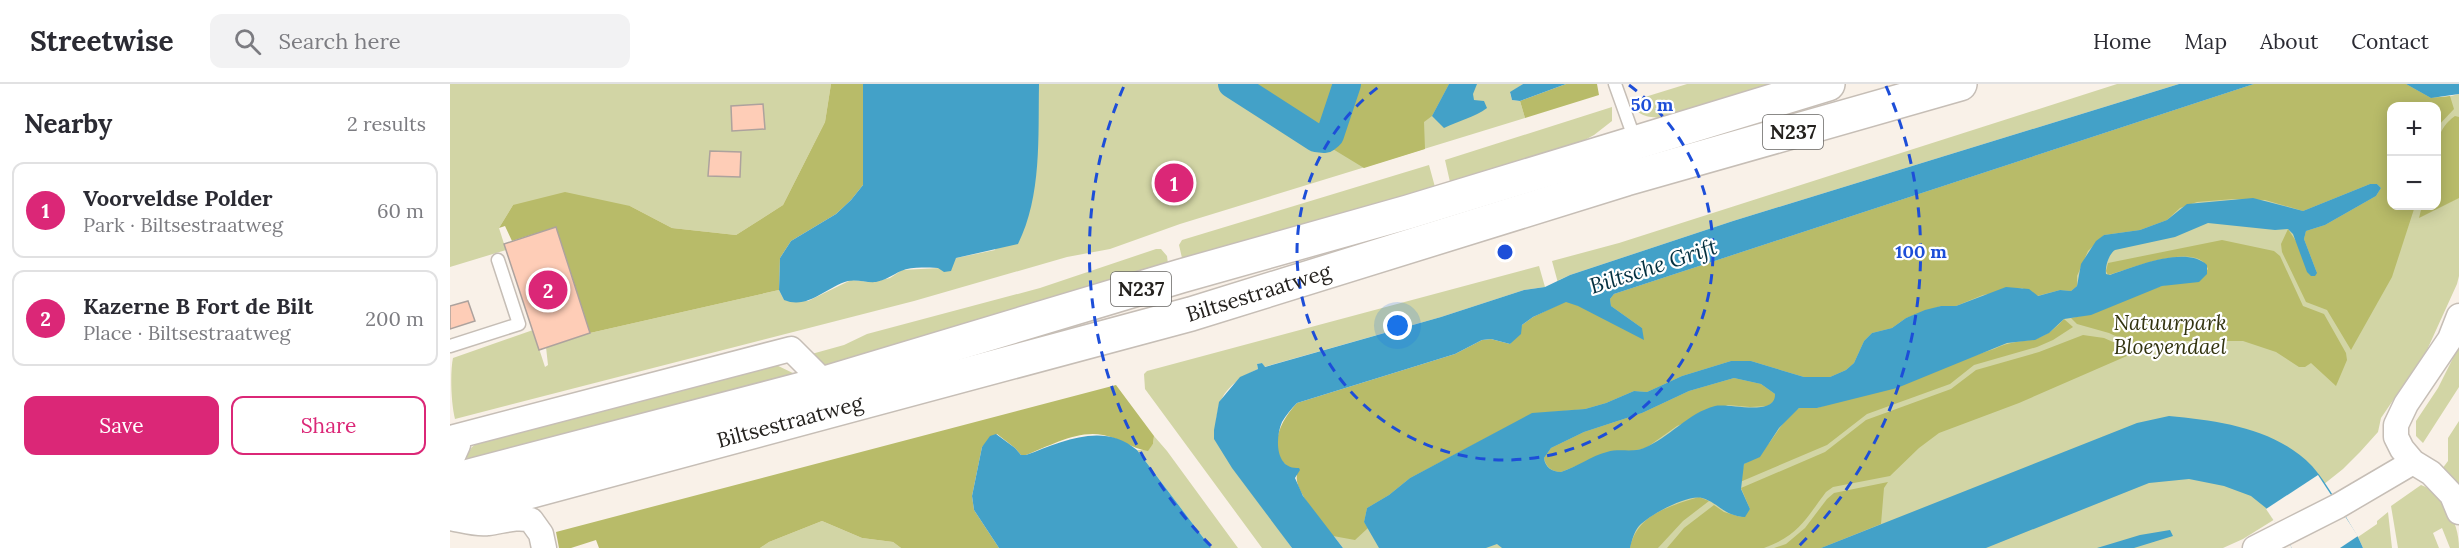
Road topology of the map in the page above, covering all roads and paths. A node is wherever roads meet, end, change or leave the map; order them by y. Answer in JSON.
{"nodes":[{"id":1,"x":1615,"y":84,"type":"edge"},
{"id":2,"x":1828,"y":84,"type":"edge"},
{"id":3,"x":1960,"y":84,"type":"edge"},
{"id":4,"x":1636,"y":144,"type":"junction"},
{"id":5,"x":498,"y":260,"type":"dead end"},
{"id":6,"x":2459,"y":316,"type":"edge"},
{"id":7,"x":450,"y":346,"type":"edge"},
{"id":8,"x":825,"y":383,"type":"junction"},
{"id":9,"x":452,"y":433,"type":"edge"},
{"id":10,"x":2413,"y":462,"type":"junction"},
{"id":11,"x":450,"y":463,"type":"edge"},
{"id":12,"x":450,"y":482,"type":"edge"},
{"id":13,"x":2459,"y":512,"type":"edge"},
{"id":14,"x":450,"y":515,"type":"edge"},
{"id":15,"x":544,"y":548,"type":"edge"},
{"id":16,"x":2255,"y":548,"type":"edge"}],
"edges":[{"from":1,"to":4,"type":"lane"},
{"from":2,"to":4,"type":"main road","name":"Biltsestraatweg","number":"N237"},
{"from":3,"to":14,"type":"main road","name":"Biltsestraatweg","number":"N237"},
{"from":4,"to":8,"type":"main road","name":"Biltsestraatweg","number":"N237"},
{"from":5,"to":7,"type":"lane"},
{"from":6,"to":10,"type":"street"},
{"from":8,"to":9,"type":"street","name":"Biltsestraatweg"},
{"from":8,"to":12,"type":"main road","name":"Biltsestraatweg","number":"N237"},
{"from":9,"to":11,"type":"street"},
{"from":10,"to":13,"type":"street"},
{"from":10,"to":16,"type":"street"},
{"from":14,"to":15,"type":"street"}]}
